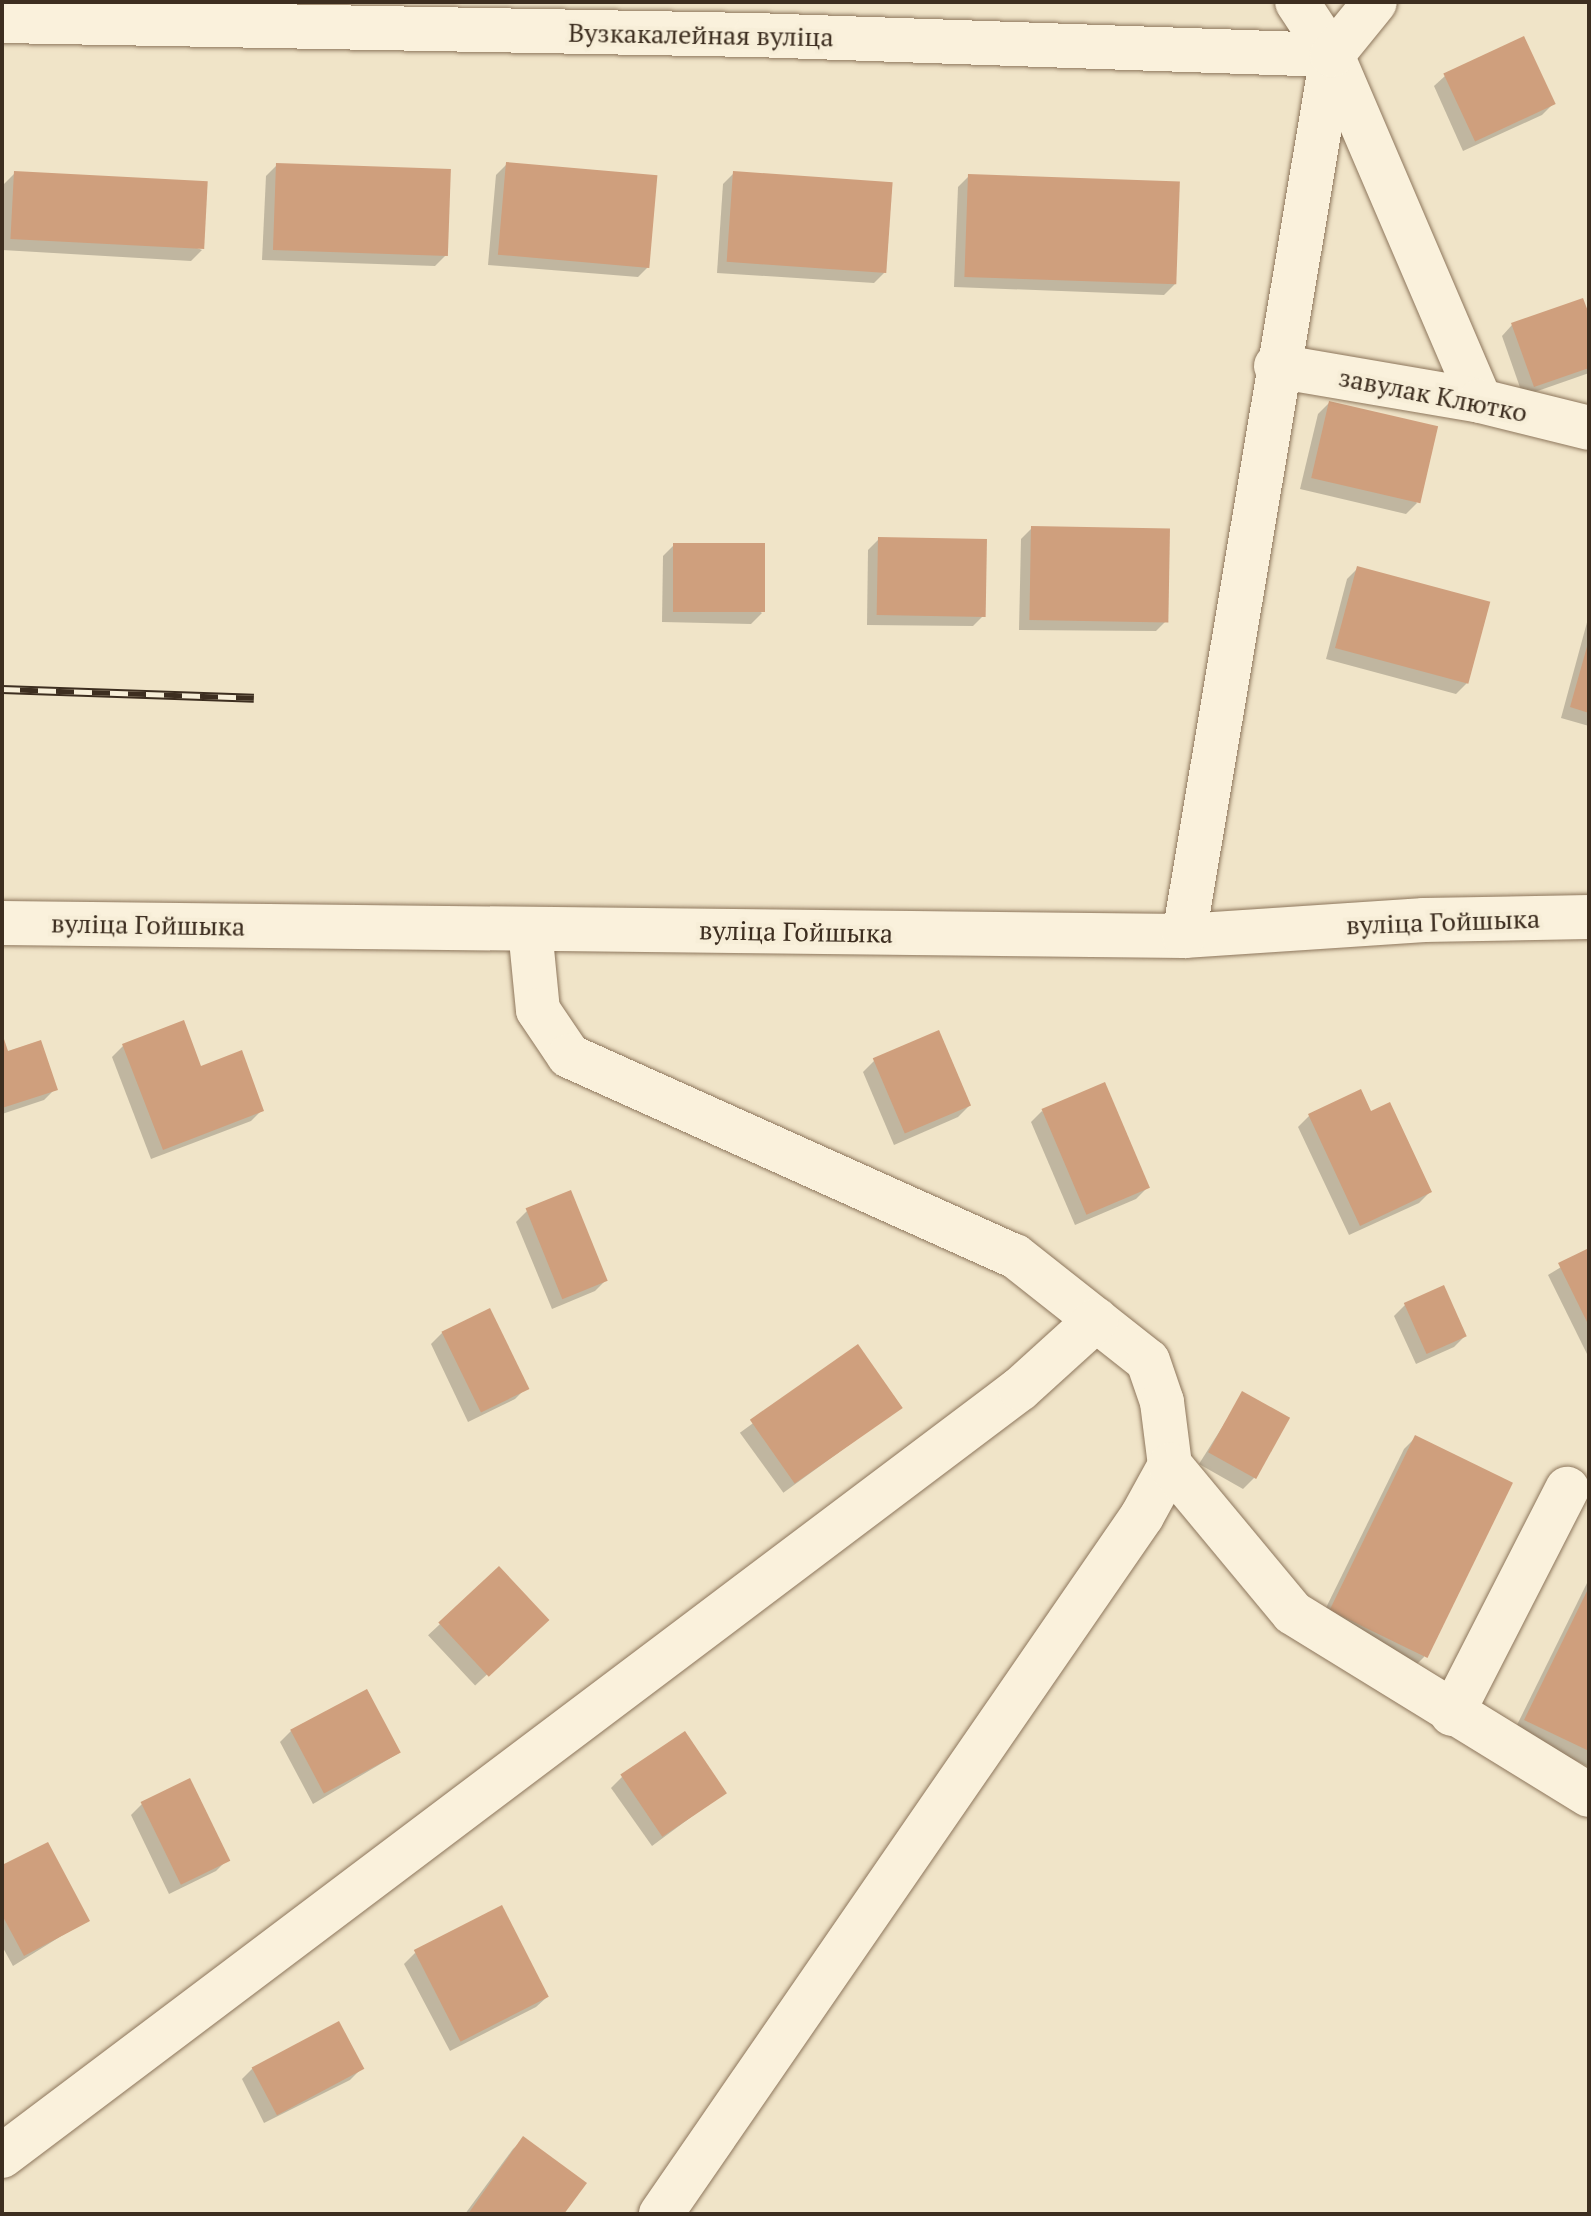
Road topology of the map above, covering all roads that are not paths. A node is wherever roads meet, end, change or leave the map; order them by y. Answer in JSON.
{"nodes":[{"id":1,"x":1297,"y":2,"type":"edge"},
{"id":2,"x":1375,"y":2,"type":"edge"},
{"id":3,"x":416,"y":16,"type":"edge"},
{"id":4,"x":746,"y":18,"type":"edge"},
{"id":5,"x":2,"y":21,"type":"edge"},
{"id":6,"x":1332,"y":55,"type":"junction"},
{"id":7,"x":1276,"y":366,"type":"junction"},
{"id":8,"x":1480,"y":401,"type":"junction"},
{"id":9,"x":1589,"y":428,"type":"edge"},
{"id":10,"x":1589,"y":917,"type":"edge"},
{"id":11,"x":2,"y":923,"type":"edge"},
{"id":12,"x":530,"y":929,"type":"junction"},
{"id":13,"x":1184,"y":936,"type":"junction"},
{"id":14,"x":1096,"y":1320,"type":"junction"},
{"id":15,"x":1170,"y":1465,"type":"junction"},
{"id":16,"x":1567,"y":1489,"type":"dead end"},
{"id":17,"x":1452,"y":1714,"type":"junction"},
{"id":18,"x":1589,"y":1795,"type":"edge"},
{"id":19,"x":2,"y":2156,"type":"edge"},
{"id":20,"x":661,"y":2214,"type":"edge"}],
"edges":[{"from":1,"to":6,"type":"street"},
{"from":2,"to":6,"type":"street"},
{"from":3,"to":4,"type":"street","name":"Вузкакалейная вуліца"},
{"from":3,"to":5,"type":"street","name":"Вузкакалейная вуліца"},
{"from":4,"to":6,"type":"street","name":"Вузкакалейная вуліца"},
{"from":6,"to":7,"type":"street"},
{"from":6,"to":8,"type":"street"},
{"from":7,"to":8,"type":"street","name":"завулак Клютко"},
{"from":7,"to":13,"type":"street"},
{"from":8,"to":9,"type":"street","name":"завулак Клютко"},
{"from":10,"to":13,"type":"street","name":"вуліца Гойшыка"},
{"from":11,"to":12,"type":"street","name":"вуліца Гойшыка"},
{"from":12,"to":13,"type":"street","name":"вуліца Гойшыка"},
{"from":12,"to":14,"type":"street"},
{"from":14,"to":15,"type":"street"},
{"from":14,"to":19,"type":"street"},
{"from":15,"to":17,"type":"street"},
{"from":15,"to":20,"type":"street"},
{"from":16,"to":17,"type":"street"},
{"from":17,"to":18,"type":"street"}]}
